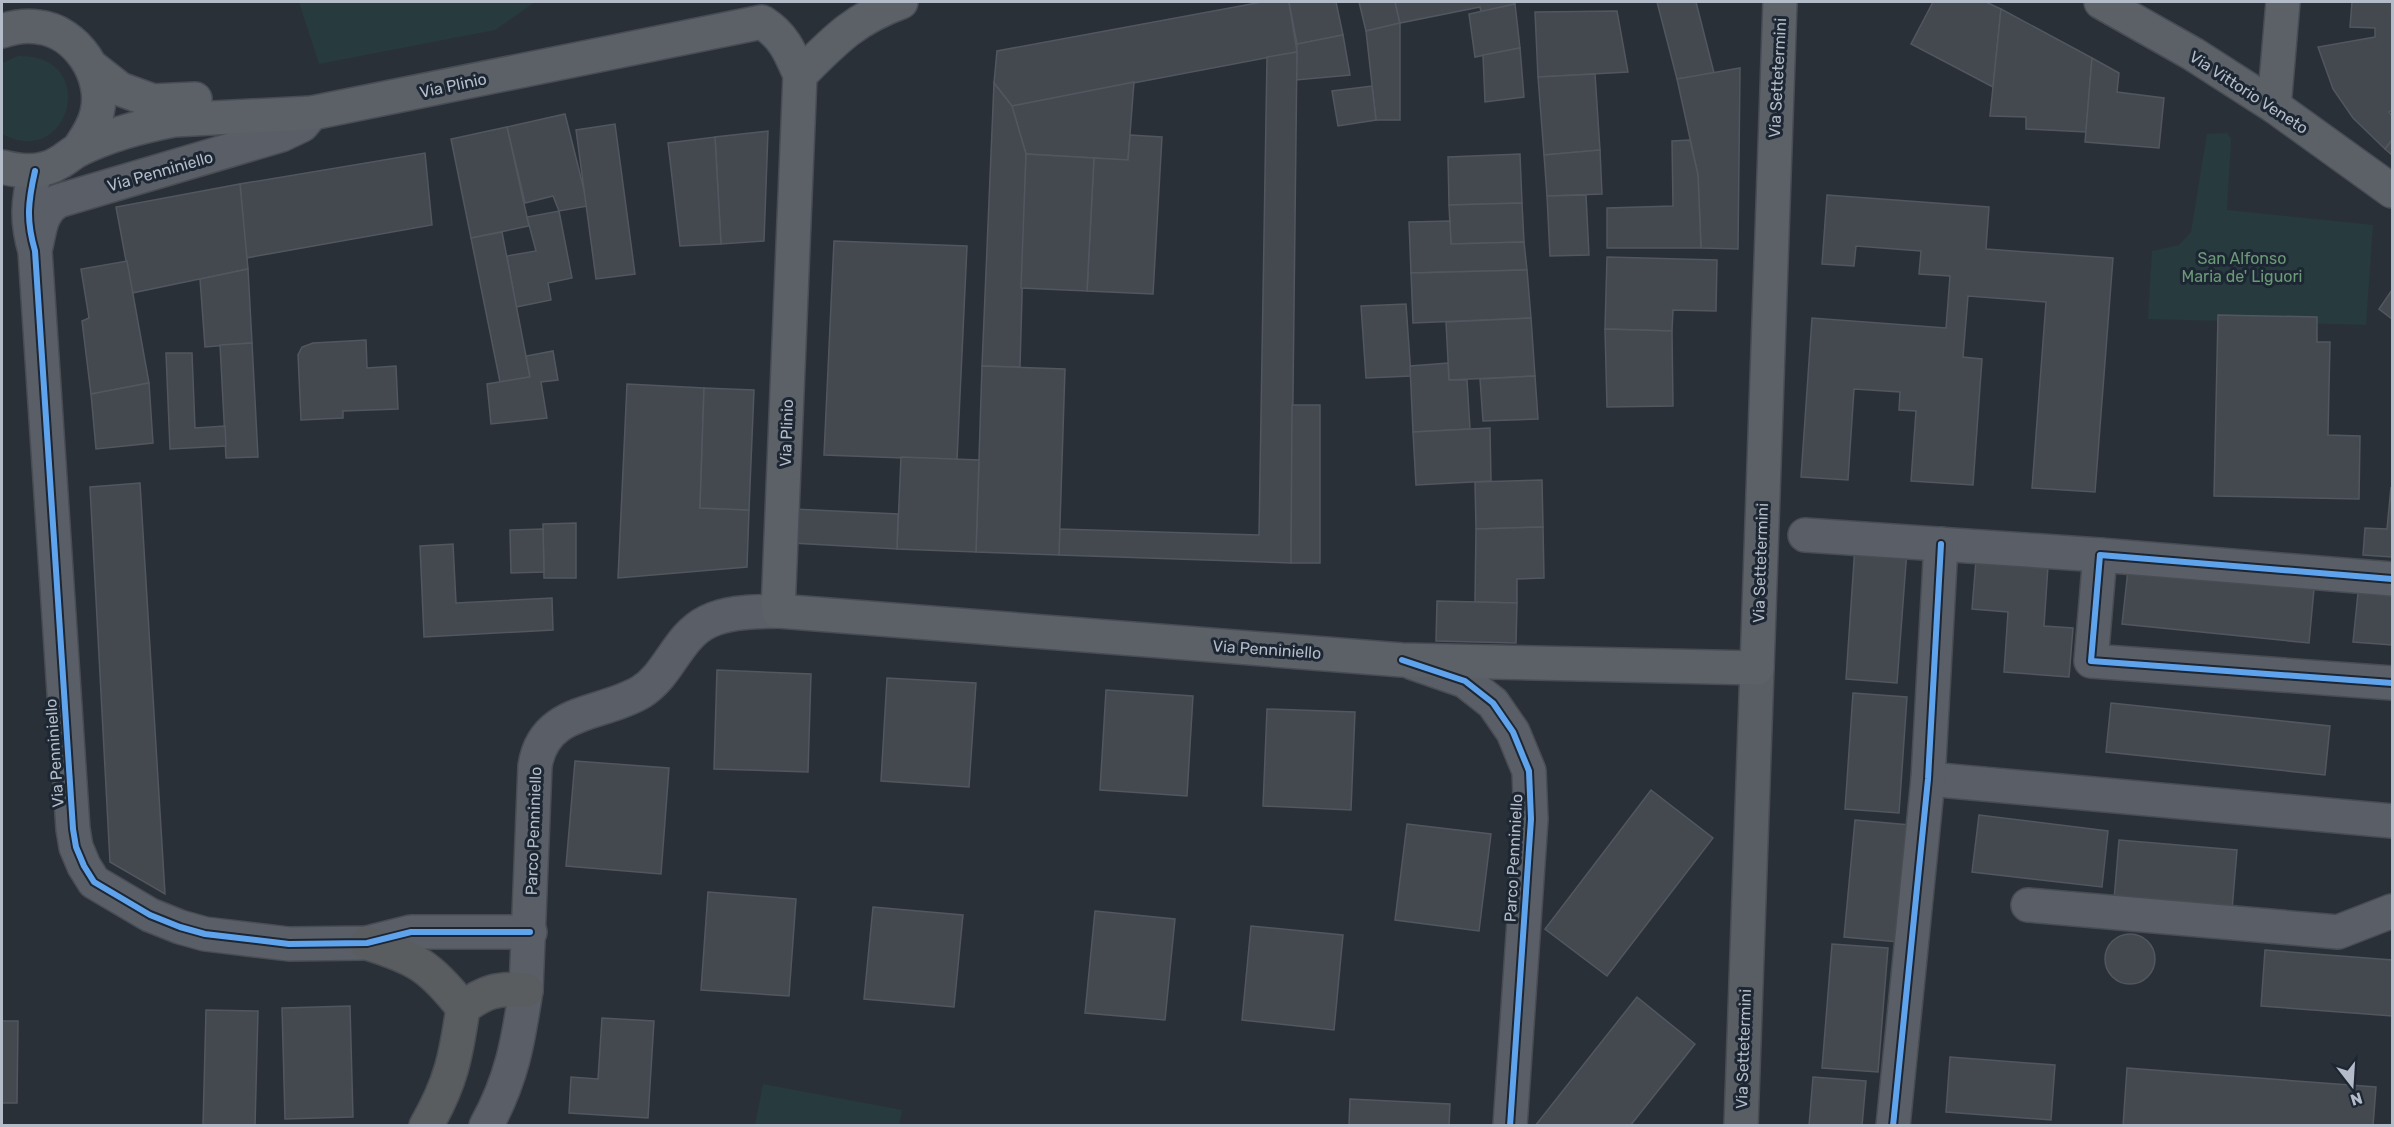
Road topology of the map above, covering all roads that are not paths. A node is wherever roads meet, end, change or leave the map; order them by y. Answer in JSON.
{"nodes":[{"id":1,"x":754,"y":2,"type":"edge"},
{"id":2,"x":901,"y":2,"type":"edge"},
{"id":3,"x":1780,"y":2,"type":"edge"},
{"id":4,"x":2101,"y":2,"type":"edge"},
{"id":5,"x":2283,"y":2,"type":"edge"},
{"id":6,"x":2,"y":31,"type":"edge"},
{"id":7,"x":92,"y":67,"type":"junction"},
{"id":8,"x":800,"y":75,"type":"junction"},
{"id":9,"x":2274,"y":106,"type":"junction"},
{"id":10,"x":312,"y":113,"type":"junction"},
{"id":11,"x":78,"y":150,"type":"junction"},
{"id":12,"x":2,"y":167,"type":"edge"},
{"id":13,"x":35,"y":171,"type":"junction"},
{"id":14,"x":2392,"y":191,"type":"edge"},
{"id":15,"x":35,"y":251,"type":"junction"},
{"id":16,"x":1805,"y":535,"type":"dead end"},
{"id":17,"x":1941,"y":544,"type":"junction"},
{"id":18,"x":2100,"y":555,"type":"junction"},
{"id":19,"x":2392,"y":579,"type":"edge"},
{"id":20,"x":778,"y":610,"type":"junction"},
{"id":21,"x":1402,"y":660,"type":"junction"},
{"id":22,"x":1756,"y":668,"type":"junction"},
{"id":23,"x":2392,"y":683,"type":"edge"},
{"id":24,"x":1928,"y":779,"type":"junction"},
{"id":25,"x":2392,"y":821,"type":"edge"},
{"id":26,"x":2028,"y":905,"type":"dead end"},
{"id":27,"x":2392,"y":911,"type":"edge"},
{"id":28,"x":530,"y":932,"type":"junction"},
{"id":29,"x":368,"y":943,"type":"junction"},
{"id":30,"x":526,"y":990,"type":"junction"},
{"id":31,"x":463,"y":1008,"type":"junction"},
{"id":32,"x":426,"y":1125,"type":"edge"},
{"id":33,"x":486,"y":1125,"type":"edge"},
{"id":34,"x":1510,"y":1125,"type":"edge"},
{"id":35,"x":1741,"y":1125,"type":"edge"},
{"id":36,"x":1893,"y":1125,"type":"edge"}],
"edges":[{"from":1,"to":7,"type":"main road","name":"Via Plinio"},
{"from":2,"to":8,"type":"main road"},
{"from":3,"to":22,"type":"main road","name":"Via Settetermini"},
{"from":4,"to":9,"type":"main road","name":"Via Vittorio Veneto"},
{"from":5,"to":9,"type":"main road"},
{"from":6,"to":7,"type":"main road","name":"Via Plinio"},
{"from":7,"to":11,"type":"main road","name":"Via Plinio"},
{"from":8,"to":10,"type":"main road","name":"Via Plinio"},
{"from":8,"to":20,"type":"main road","name":"Via Plinio"},
{"from":9,"to":14,"type":"main road","name":"Via Vittorio Veneto"},
{"from":10,"to":11,"type":"main road","name":"Via Plinio"},
{"from":10,"to":15,"type":"street","name":"Via Penniniello"},
{"from":11,"to":13,"type":"main road","name":"Via Plinio"},
{"from":12,"to":13,"type":"main road","name":"Via Plinio"},
{"from":13,"to":15,"type":"street","name":"Via Penniniello"},
{"from":15,"to":29,"type":"street","name":"Via Penniniello"},
{"from":16,"to":17,"type":"street"},
{"from":17,"to":18,"type":"street"},
{"from":17,"to":24,"type":"street"},
{"from":18,"to":19,"type":"street"},
{"from":18,"to":23,"type":"street"},
{"from":20,"to":21,"type":"main road","name":"Via Penniniello"},
{"from":20,"to":28,"type":"street","name":"Parco Penniniello"},
{"from":21,"to":22,"type":"main road","name":"Via Penniniello"},
{"from":21,"to":34,"type":"street","name":"Parco Penniniello"},
{"from":22,"to":35,"type":"main road","name":"Via Settetermini"},
{"from":24,"to":25,"type":"street"},
{"from":24,"to":36,"type":"street"},
{"from":26,"to":27,"type":"street"},
{"from":28,"to":29,"type":"street","name":"Via Penniniello"},
{"from":28,"to":30,"type":"street","name":"Parco Penniniello"},
{"from":29,"to":31,"type":"highway"},
{"from":30,"to":31,"type":"highway"},
{"from":30,"to":33,"type":"street","name":"Parco Penniniello"},
{"from":31,"to":32,"type":"highway"}]}
